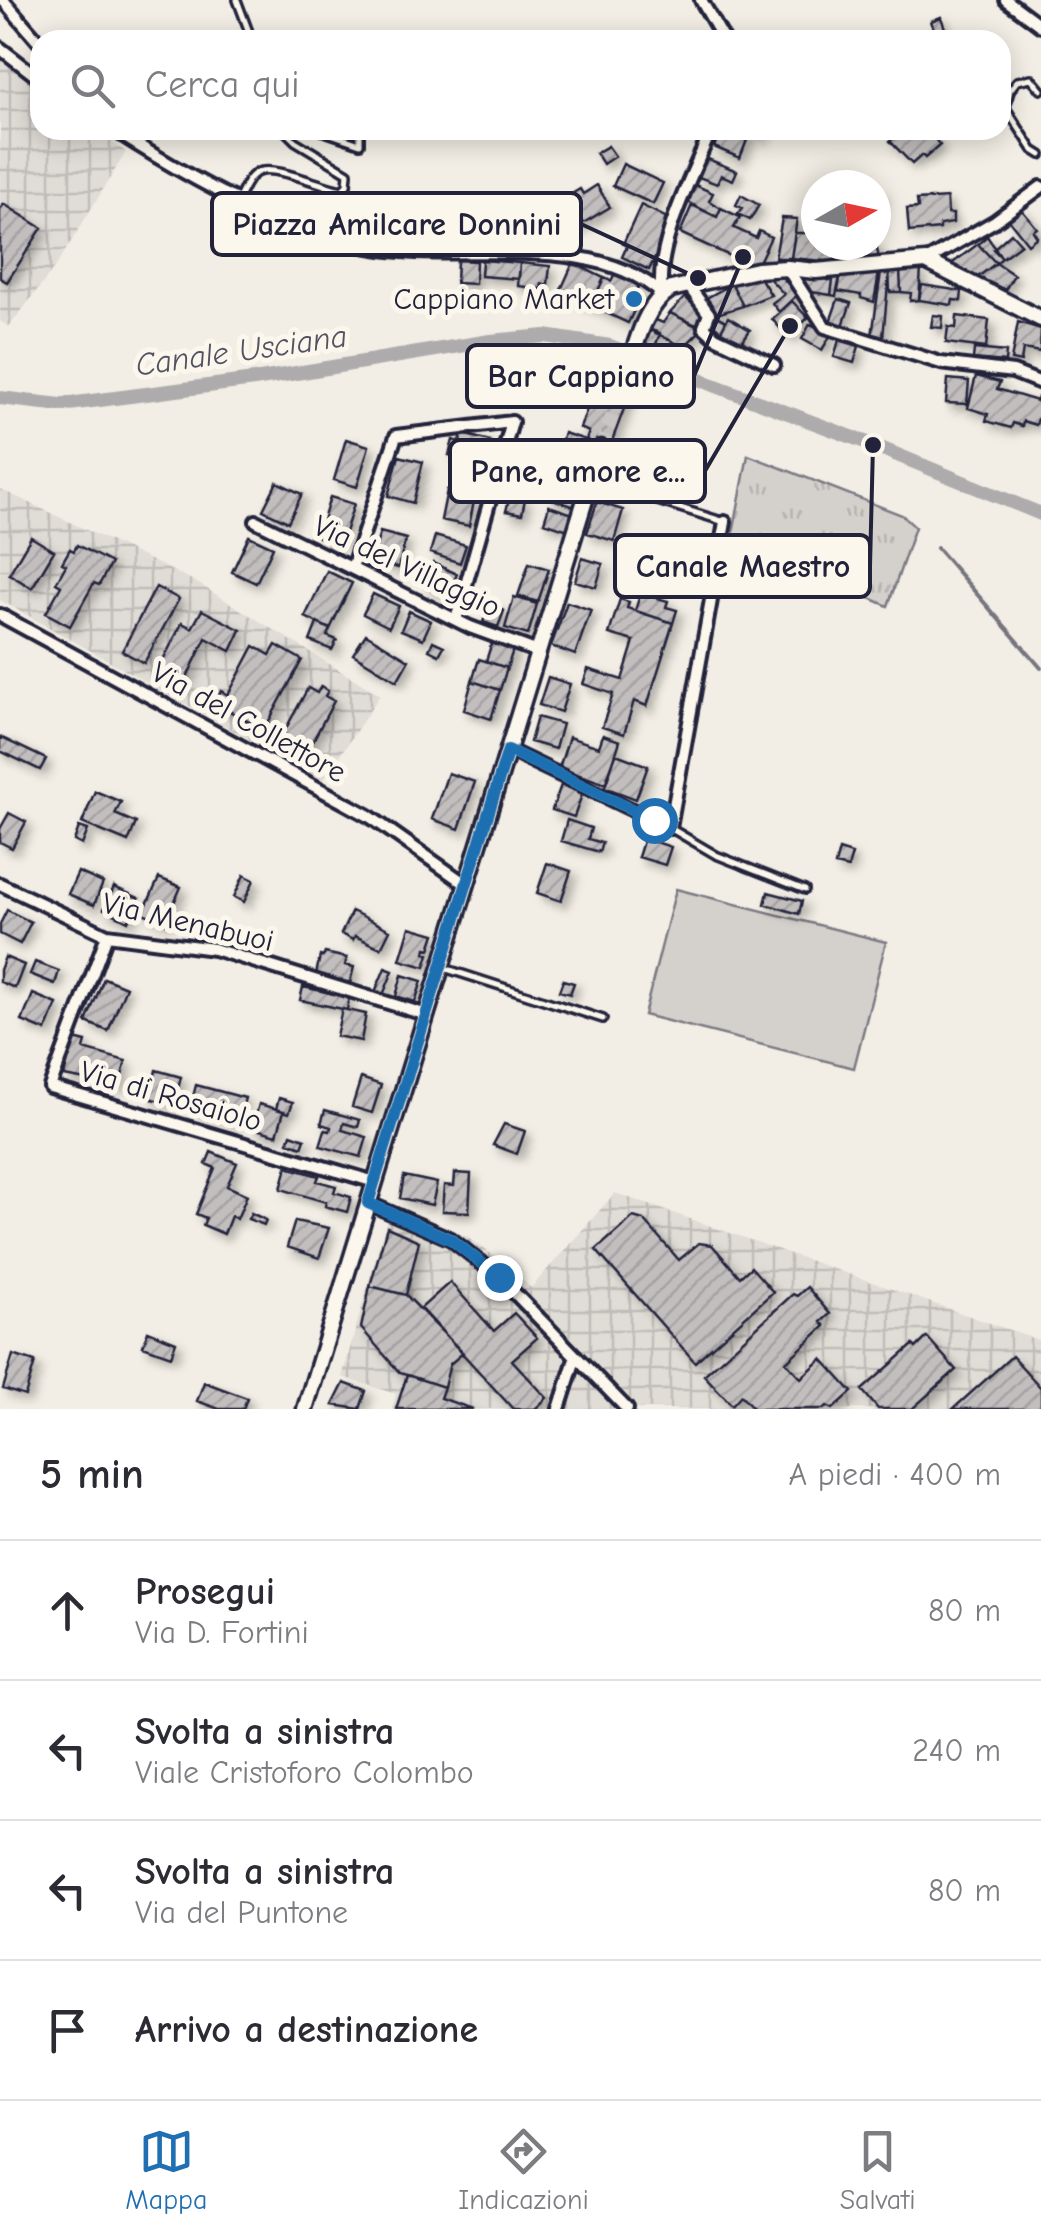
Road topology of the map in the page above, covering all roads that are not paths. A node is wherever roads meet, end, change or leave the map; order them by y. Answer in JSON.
{"nodes":[{"id":1,"x":3,"y":0,"type":"edge"},
{"id":2,"x":237,"y":0,"type":"edge"},
{"id":3,"x":700,"y":0,"type":"edge"},
{"id":4,"x":1006,"y":0,"type":"edge"},
{"id":5,"x":1041,"y":26,"type":"edge"},
{"id":6,"x":248,"y":30,"type":"edge"},
{"id":7,"x":718,"y":30,"type":"edge"},
{"id":8,"x":30,"y":31,"type":"edge"},
{"id":9,"x":0,"y":48,"type":"edge"},
{"id":10,"x":30,"y":71,"type":"edge"},
{"id":11,"x":1011,"y":89,"type":"edge"},
{"id":12,"x":1041,"y":90,"type":"edge"},
{"id":13,"x":1011,"y":116,"type":"edge"},
{"id":14,"x":130,"y":140,"type":"edge"},
{"id":15,"x":134,"y":140,"type":"edge"},
{"id":16,"x":293,"y":140,"type":"edge"},
{"id":17,"x":707,"y":140,"type":"edge"},
{"id":18,"x":141,"y":147,"type":"junction"},
{"id":19,"x":1041,"y":155,"type":"edge"},
{"id":20,"x":1041,"y":187,"type":"edge"},
{"id":21,"x":238,"y":200,"type":"junction"},
{"id":22,"x":926,"y":261,"type":"junction"},
{"id":23,"x":787,"y":268,"type":"junction"},
{"id":24,"x":688,"y":285,"type":"junction"},
{"id":25,"x":662,"y":294,"type":"junction"},
{"id":26,"x":1041,"y":319,"type":"edge"},
{"id":27,"x":774,"y":366,"type":"dead end"},
{"id":28,"x":626,"y":380,"type":"tunnel mouth"},
{"id":29,"x":1041,"y":383,"type":"edge"},
{"id":30,"x":601,"y":448,"type":"tunnel mouth"},
{"id":31,"x":590,"y":484,"type":"junction"},
{"id":32,"x":256,"y":521,"type":"dead end"},
{"id":33,"x":725,"y":522,"type":"joint"},
{"id":34,"x":352,"y":568,"type":"junction"},
{"id":35,"x":0,"y":615,"type":"edge"},
{"id":36,"x":456,"y":620,"type":"junction"},
{"id":37,"x":538,"y":652,"type":"junction"},
{"id":38,"x":508,"y":750,"type":"junction"},
{"id":39,"x":670,"y":828,"type":"junction"},
{"id":40,"x":0,"y":884,"type":"edge"},
{"id":41,"x":467,"y":884,"type":"junction"},
{"id":42,"x":805,"y":890,"type":"dead end"},
{"id":43,"x":107,"y":936,"type":"junction"},
{"id":44,"x":441,"y":967,"type":"junction"},
{"id":45,"x":427,"y":1014,"type":"junction"},
{"id":46,"x":603,"y":1018,"type":"dead end"},
{"id":47,"x":375,"y":1182,"type":"junction"},
{"id":48,"x":368,"y":1203,"type":"junction"},
{"id":49,"x":576,"y":1356,"type":"junction"},
{"id":50,"x":305,"y":1409,"type":"edge"},
{"id":51,"x":559,"y":1409,"type":"edge"},
{"id":52,"x":626,"y":1409,"type":"edge"}],
"edges":[{"from":1,"to":8,"type":"street"},
{"from":2,"to":6,"type":"lane"},
{"from":3,"to":7,"type":"street"},
{"from":4,"to":5,"type":"street"},
{"from":9,"to":10,"type":"street"},
{"from":11,"to":12,"type":"lane"},
{"from":13,"to":19,"type":"lane"},
{"from":14,"to":18,"type":"street"},
{"from":15,"to":18,"type":"street"},
{"from":16,"to":21,"type":"lane"},
{"from":17,"to":25,"type":"street"},
{"from":18,"to":21,"type":"street"},
{"from":20,"to":22,"type":"street"},
{"from":21,"to":25,"type":"street"},
{"from":22,"to":23,"type":"street"},
{"from":22,"to":26,"type":"street"},
{"from":23,"to":24,"type":"street"},
{"from":23,"to":29,"type":"street"},
{"from":24,"to":25,"type":"street"},
{"from":24,"to":27,"type":"street"},
{"from":25,"to":28,"type":"street"},
{"from":30,"to":31,"type":"street"},
{"from":31,"to":33,"type":"lane"},
{"from":31,"to":37,"type":"street"},
{"from":32,"to":34,"type":"street","name":"Via del Villaggio"},
{"from":33,"to":39,"type":"street"},
{"from":34,"to":36,"type":"street","name":"Via del Villaggio"},
{"from":34,"to":36,"type":"street"},
{"from":35,"to":41,"type":"street","name":"Via del Collettore"},
{"from":36,"to":37,"type":"street","name":"Via del Villaggio"},
{"from":37,"to":38,"type":"street"},
{"from":38,"to":39,"type":"street"},
{"from":38,"to":41,"type":"street"},
{"from":39,"to":42,"type":"lane"},
{"from":40,"to":43,"type":"street","name":"Via Menabuoi"},
{"from":41,"to":44,"type":"street"},
{"from":43,"to":45,"type":"street","name":"Via Menabuoi"},
{"from":43,"to":47,"type":"street","name":"Via di Rosaiolo"},
{"from":44,"to":45,"type":"street"},
{"from":44,"to":46,"type":"lane"},
{"from":45,"to":47,"type":"street"},
{"from":47,"to":48,"type":"street"},
{"from":48,"to":49,"type":"street"},
{"from":48,"to":50,"type":"street"},
{"from":49,"to":51,"type":"street"},
{"from":49,"to":52,"type":"street"}]}
